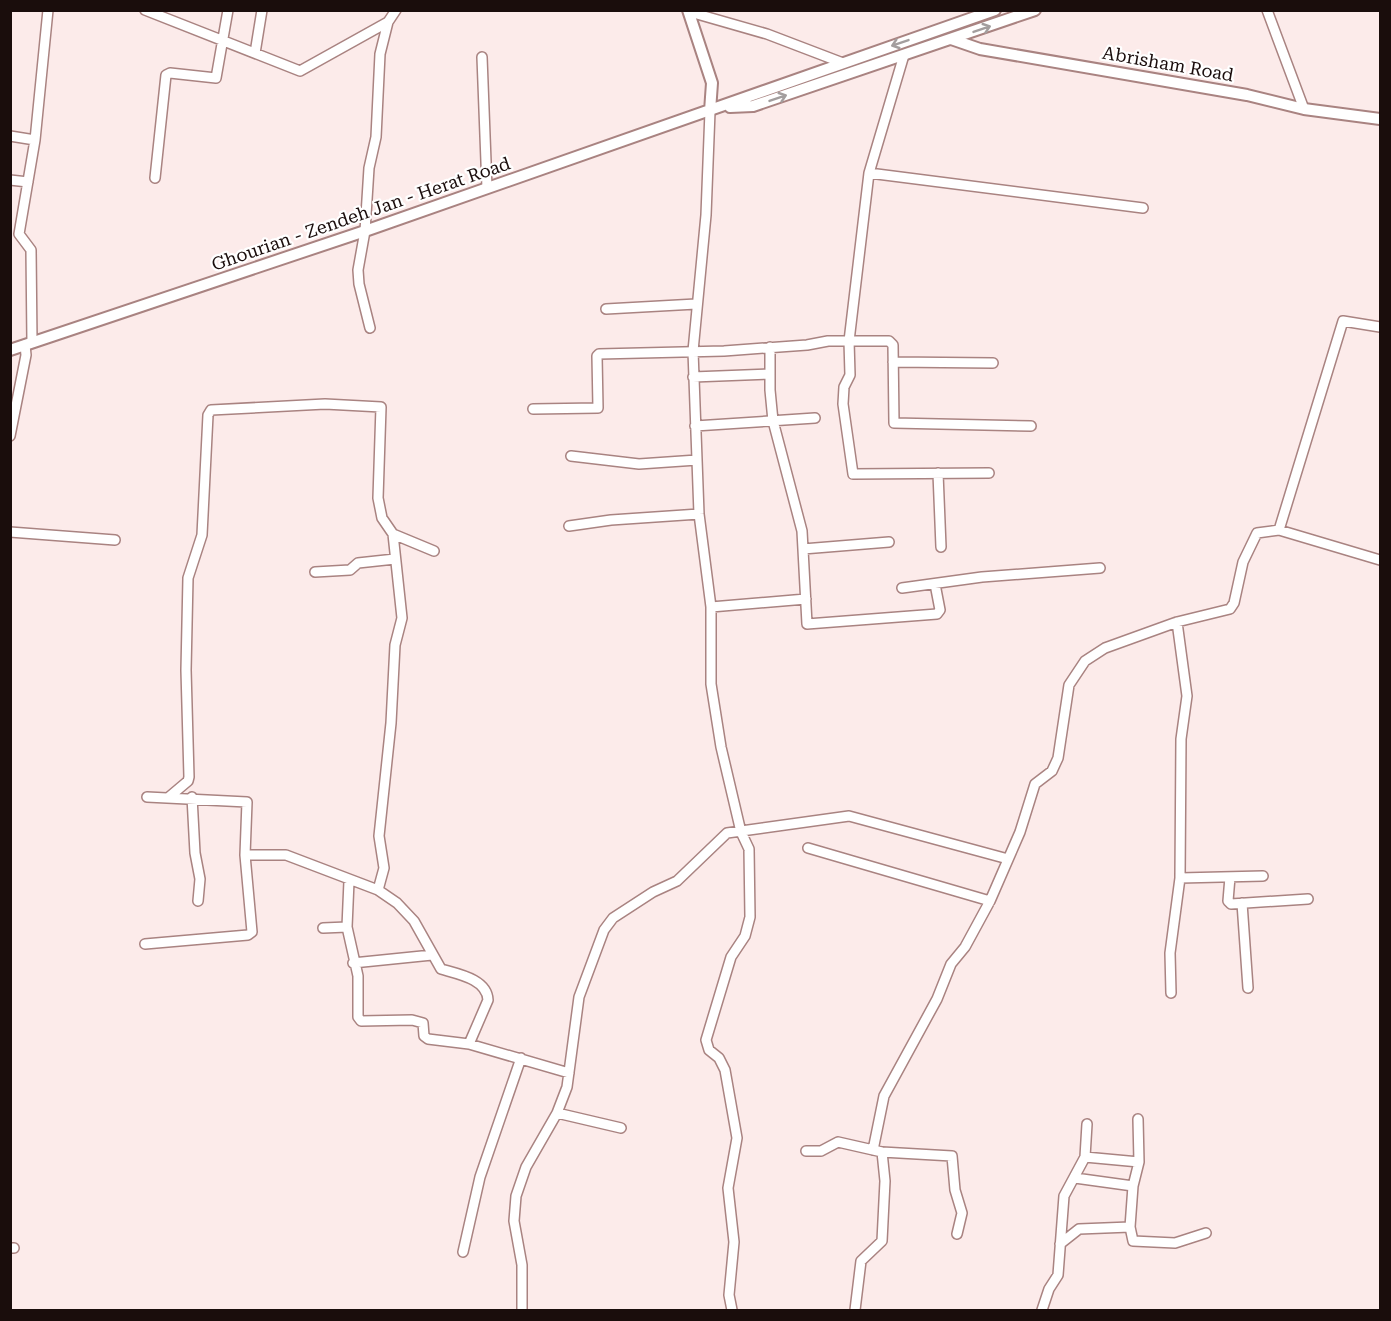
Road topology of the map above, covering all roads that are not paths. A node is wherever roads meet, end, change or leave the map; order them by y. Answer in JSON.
{"nodes":[{"id":1,"x":48,"y":10,"type":"edge"},
{"id":2,"x":145,"y":10,"type":"edge"},
{"id":3,"x":228,"y":10,"type":"edge"},
{"id":4,"x":262,"y":10,"type":"edge"},
{"id":5,"x":396,"y":10,"type":"edge"},
{"id":6,"x":995,"y":10,"type":"edge"},
{"id":7,"x":1035,"y":10,"type":"edge"},
{"id":8,"x":1267,"y":10,"type":"edge"},
{"id":9,"x":689,"y":11,"type":"edge"},
{"id":10,"x":388,"y":22,"type":"junction"},
{"id":11,"x":951,"y":39,"type":"junction"},
{"id":12,"x":224,"y":40,"type":"junction"},
{"id":13,"x":255,"y":52,"type":"junction"},
{"id":14,"x":904,"y":55,"type":"junction"},
{"id":15,"x":482,"y":57,"type":"dead end"},
{"id":16,"x":843,"y":63,"type":"junction"},
{"id":17,"x":716,"y":109,"type":"junction"},
{"id":18,"x":1304,"y":109,"type":"junction"},
{"id":19,"x":1380,"y":119,"type":"edge"},
{"id":20,"x":10,"y":136,"type":"edge"},
{"id":21,"x":35,"y":140,"type":"junction"},
{"id":22,"x":869,"y":173,"type":"junction"},
{"id":23,"x":155,"y":178,"type":"dead end"},
{"id":24,"x":10,"y":180,"type":"edge"},
{"id":25,"x":28,"y":182,"type":"junction"},
{"id":26,"x":487,"y":188,"type":"junction"},
{"id":27,"x":1143,"y":208,"type":"dead end"},
{"id":28,"x":365,"y":231,"type":"junction"},
{"id":29,"x":15,"y":233,"type":"edge"},
{"id":30,"x":696,"y":304,"type":"junction"},
{"id":31,"x":606,"y":309,"type":"dead end"},
{"id":32,"x":1380,"y":327,"type":"edge"},
{"id":33,"x":370,"y":328,"type":"dead end"},
{"id":34,"x":849,"y":341,"type":"junction"},
{"id":35,"x":28,"y":343,"type":"junction"},
{"id":36,"x":770,"y":347,"type":"junction"},
{"id":37,"x":10,"y":350,"type":"edge"},
{"id":38,"x":693,"y":351,"type":"junction"},
{"id":39,"x":893,"y":362,"type":"junction"},
{"id":40,"x":993,"y":363,"type":"dead end"},
{"id":41,"x":770,"y":374,"type":"junction"},
{"id":42,"x":693,"y":377,"type":"junction"},
{"id":43,"x":533,"y":409,"type":"dead end"},
{"id":44,"x":815,"y":417,"type":"dead end"},
{"id":45,"x":773,"y":421,"type":"junction"},
{"id":46,"x":695,"y":426,"type":"junction"},
{"id":47,"x":1031,"y":426,"type":"dead end"},
{"id":48,"x":10,"y":436,"type":"edge"},
{"id":49,"x":571,"y":456,"type":"dead end"},
{"id":50,"x":697,"y":460,"type":"junction"},
{"id":51,"x":938,"y":473,"type":"junction"},
{"id":52,"x":989,"y":473,"type":"dead end"},
{"id":53,"x":699,"y":514,"type":"junction"},
{"id":54,"x":569,"y":526,"type":"dead end"},
{"id":55,"x":1279,"y":530,"type":"junction"},
{"id":56,"x":10,"y":532,"type":"edge"},
{"id":57,"x":393,"y":534,"type":"junction"},
{"id":58,"x":115,"y":540,"type":"dead end"},
{"id":59,"x":889,"y":542,"type":"dead end"},
{"id":60,"x":941,"y":547,"type":"dead end"},
{"id":61,"x":803,"y":549,"type":"junction"},
{"id":62,"x":434,"y":551,"type":"dead end"},
{"id":63,"x":395,"y":559,"type":"junction"},
{"id":64,"x":1380,"y":560,"type":"edge"},
{"id":65,"x":1100,"y":568,"type":"dead end"},
{"id":66,"x":315,"y":572,"type":"dead end"},
{"id":67,"x":935,"y":584,"type":"junction"},
{"id":68,"x":902,"y":588,"type":"dead end"},
{"id":69,"x":806,"y":599,"type":"junction"},
{"id":70,"x":711,"y":607,"type":"junction"},
{"id":71,"x":1177,"y":622,"type":"junction"},
{"id":72,"x":147,"y":797,"type":"dead end"},
{"id":73,"x":169,"y":797,"type":"junction"},
{"id":74,"x":192,"y":797,"type":"junction"},
{"id":75,"x":741,"y":832,"type":"junction"},
{"id":76,"x":808,"y":848,"type":"dead end"},
{"id":77,"x":245,"y":855,"type":"junction"},
{"id":78,"x":1008,"y":859,"type":"junction"},
{"id":79,"x":1263,"y":876,"type":"dead end"},
{"id":80,"x":1230,"y":877,"type":"junction"},
{"id":81,"x":1180,"y":878,"type":"junction"},
{"id":82,"x":349,"y":882,"type":"junction"},
{"id":83,"x":378,"y":890,"type":"junction"},
{"id":84,"x":1308,"y":899,"type":"dead end"},
{"id":85,"x":198,"y":901,"type":"dead end"},
{"id":86,"x":990,"y":901,"type":"junction"},
{"id":87,"x":1242,"y":903,"type":"junction"},
{"id":88,"x":347,"y":927,"type":"junction"},
{"id":89,"x":323,"y":928,"type":"dead end"},
{"id":90,"x":145,"y":944,"type":"dead end"},
{"id":91,"x":432,"y":955,"type":"junction"},
{"id":92,"x":353,"y":963,"type":"junction"},
{"id":93,"x":1248,"y":988,"type":"dead end"},
{"id":94,"x":1171,"y":993,"type":"dead end"},
{"id":95,"x":469,"y":1044,"type":"junction"},
{"id":96,"x":521,"y":1058,"type":"junction"},
{"id":97,"x":568,"y":1073,"type":"junction"},
{"id":98,"x":557,"y":1113,"type":"junction"},
{"id":99,"x":1138,"y":1119,"type":"dead end"},
{"id":100,"x":1087,"y":1124,"type":"dead end"},
{"id":101,"x":621,"y":1128,"type":"dead end"},
{"id":102,"x":806,"y":1151,"type":"dead end"},
{"id":103,"x":878,"y":1151,"type":"junction"},
{"id":104,"x":1084,"y":1157,"type":"junction"},
{"id":105,"x":1139,"y":1162,"type":"junction"},
{"id":106,"x":1075,"y":1178,"type":"junction"},
{"id":107,"x":1133,"y":1186,"type":"junction"},
{"id":108,"x":1130,"y":1227,"type":"junction"},
{"id":109,"x":1206,"y":1233,"type":"dead end"},
{"id":110,"x":957,"y":1234,"type":"dead end"},
{"id":111,"x":1060,"y":1245,"type":"junction"},
{"id":112,"x":463,"y":1252,"type":"dead end"},
{"id":113,"x":522,"y":1311,"type":"edge"},
{"id":114,"x":732,"y":1311,"type":"edge"},
{"id":115,"x":855,"y":1311,"type":"edge"},
{"id":116,"x":1042,"y":1311,"type":"edge"}],
"edges":[{"from":1,"to":21,"type":"street"},
{"from":2,"to":12,"type":"street"},
{"from":3,"to":12,"type":"street"},
{"from":4,"to":13,"type":"street"},
{"from":5,"to":10,"type":"street"},
{"from":6,"to":16,"type":"main road","name":"Ghourian - Zendeh Jan - Herat Road","one_way":true},
{"from":11,"to":7,"type":"main road","one_way":true},
{"from":8,"to":18,"type":"street"},
{"from":9,"to":16,"type":"street"},
{"from":9,"to":17,"type":"main road"},
{"from":10,"to":13,"type":"street"},
{"from":10,"to":28,"type":"street"},
{"from":11,"to":14,"type":"main road"},
{"from":11,"to":18,"type":"main road","name":"Abrisham Road"},
{"from":12,"to":13,"type":"street"},
{"from":12,"to":23,"type":"street"},
{"from":17,"to":14,"type":"main road","one_way":true},
{"from":14,"to":22,"type":"street"},
{"from":15,"to":26,"type":"street"},
{"from":16,"to":17,"type":"main road","name":"Ghourian - Zendeh Jan - Herat Road"},
{"from":17,"to":26,"type":"main road","name":"Ghourian - Zendeh Jan - Herat Road"},
{"from":17,"to":30,"type":"street"},
{"from":18,"to":19,"type":"main road","name":"Abrisham Road"},
{"from":20,"to":21,"type":"street"},
{"from":21,"to":25,"type":"street"},
{"from":22,"to":27,"type":"street"},
{"from":22,"to":34,"type":"street"},
{"from":24,"to":25,"type":"street"},
{"from":25,"to":29,"type":"street"},
{"from":26,"to":28,"type":"main road","name":"Ghourian - Zendeh Jan - Herat Road"},
{"from":28,"to":33,"type":"street"},
{"from":28,"to":35,"type":"main road","name":"Ghourian - Zendeh Jan - Herat Road"},
{"from":29,"to":35,"type":"street"},
{"from":30,"to":31,"type":"street"},
{"from":30,"to":38,"type":"street"},
{"from":32,"to":55,"type":"street"},
{"from":34,"to":36,"type":"street"},
{"from":34,"to":39,"type":"street"},
{"from":34,"to":51,"type":"street"},
{"from":35,"to":37,"type":"main road","name":"Ghourian - Zendeh Jan - Herat Road"},
{"from":35,"to":48,"type":"street"},
{"from":36,"to":38,"type":"street"},
{"from":36,"to":41,"type":"street"},
{"from":38,"to":42,"type":"street"},
{"from":38,"to":43,"type":"street"},
{"from":39,"to":40,"type":"street"},
{"from":39,"to":47,"type":"street"},
{"from":41,"to":42,"type":"street"},
{"from":41,"to":45,"type":"street"},
{"from":42,"to":46,"type":"street"},
{"from":44,"to":45,"type":"street"},
{"from":45,"to":46,"type":"street"},
{"from":45,"to":61,"type":"street"},
{"from":46,"to":50,"type":"street"},
{"from":49,"to":50,"type":"street"},
{"from":50,"to":53,"type":"street"},
{"from":51,"to":52,"type":"street"},
{"from":51,"to":60,"type":"street"},
{"from":53,"to":54,"type":"street"},
{"from":53,"to":70,"type":"street"},
{"from":55,"to":64,"type":"street"},
{"from":55,"to":71,"type":"street"},
{"from":56,"to":58,"type":"street"},
{"from":57,"to":62,"type":"street"},
{"from":57,"to":63,"type":"street"},
{"from":57,"to":73,"type":"street"},
{"from":59,"to":61,"type":"street"},
{"from":61,"to":69,"type":"street"},
{"from":63,"to":66,"type":"street"},
{"from":63,"to":83,"type":"street"},
{"from":65,"to":67,"type":"street"},
{"from":67,"to":68,"type":"street"},
{"from":67,"to":69,"type":"street"},
{"from":69,"to":70,"type":"street"},
{"from":70,"to":75,"type":"street"},
{"from":71,"to":78,"type":"street"},
{"from":71,"to":81,"type":"street"},
{"from":72,"to":73,"type":"street"},
{"from":73,"to":74,"type":"street"},
{"from":74,"to":77,"type":"street"},
{"from":74,"to":85,"type":"street"},
{"from":75,"to":78,"type":"street"},
{"from":75,"to":97,"type":"street"},
{"from":75,"to":114,"type":"street"},
{"from":76,"to":86,"type":"street"},
{"from":77,"to":82,"type":"street"},
{"from":77,"to":90,"type":"street"},
{"from":78,"to":86,"type":"street"},
{"from":79,"to":80,"type":"street"},
{"from":80,"to":81,"type":"street"},
{"from":80,"to":87,"type":"street"},
{"from":81,"to":94,"type":"street"},
{"from":82,"to":83,"type":"street"},
{"from":82,"to":88,"type":"street"},
{"from":83,"to":91,"type":"street"},
{"from":84,"to":87,"type":"street"},
{"from":86,"to":103,"type":"street"},
{"from":87,"to":93,"type":"street"},
{"from":88,"to":89,"type":"street"},
{"from":88,"to":92,"type":"street"},
{"from":91,"to":92,"type":"street"},
{"from":91,"to":95,"type":"street"},
{"from":92,"to":95,"type":"street"},
{"from":95,"to":96,"type":"street"},
{"from":96,"to":97,"type":"street"},
{"from":96,"to":112,"type":"street"},
{"from":97,"to":98,"type":"street"},
{"from":98,"to":101,"type":"street"},
{"from":98,"to":113,"type":"street"},
{"from":99,"to":105,"type":"street"},
{"from":100,"to":104,"type":"street"},
{"from":102,"to":103,"type":"street"},
{"from":103,"to":110,"type":"street"},
{"from":103,"to":115,"type":"street"},
{"from":104,"to":105,"type":"street"},
{"from":104,"to":106,"type":"street"},
{"from":105,"to":107,"type":"street"},
{"from":106,"to":107,"type":"street"},
{"from":106,"to":111,"type":"street"},
{"from":107,"to":108,"type":"street"},
{"from":108,"to":109,"type":"street"},
{"from":108,"to":111,"type":"street"},
{"from":111,"to":116,"type":"street"}]}
